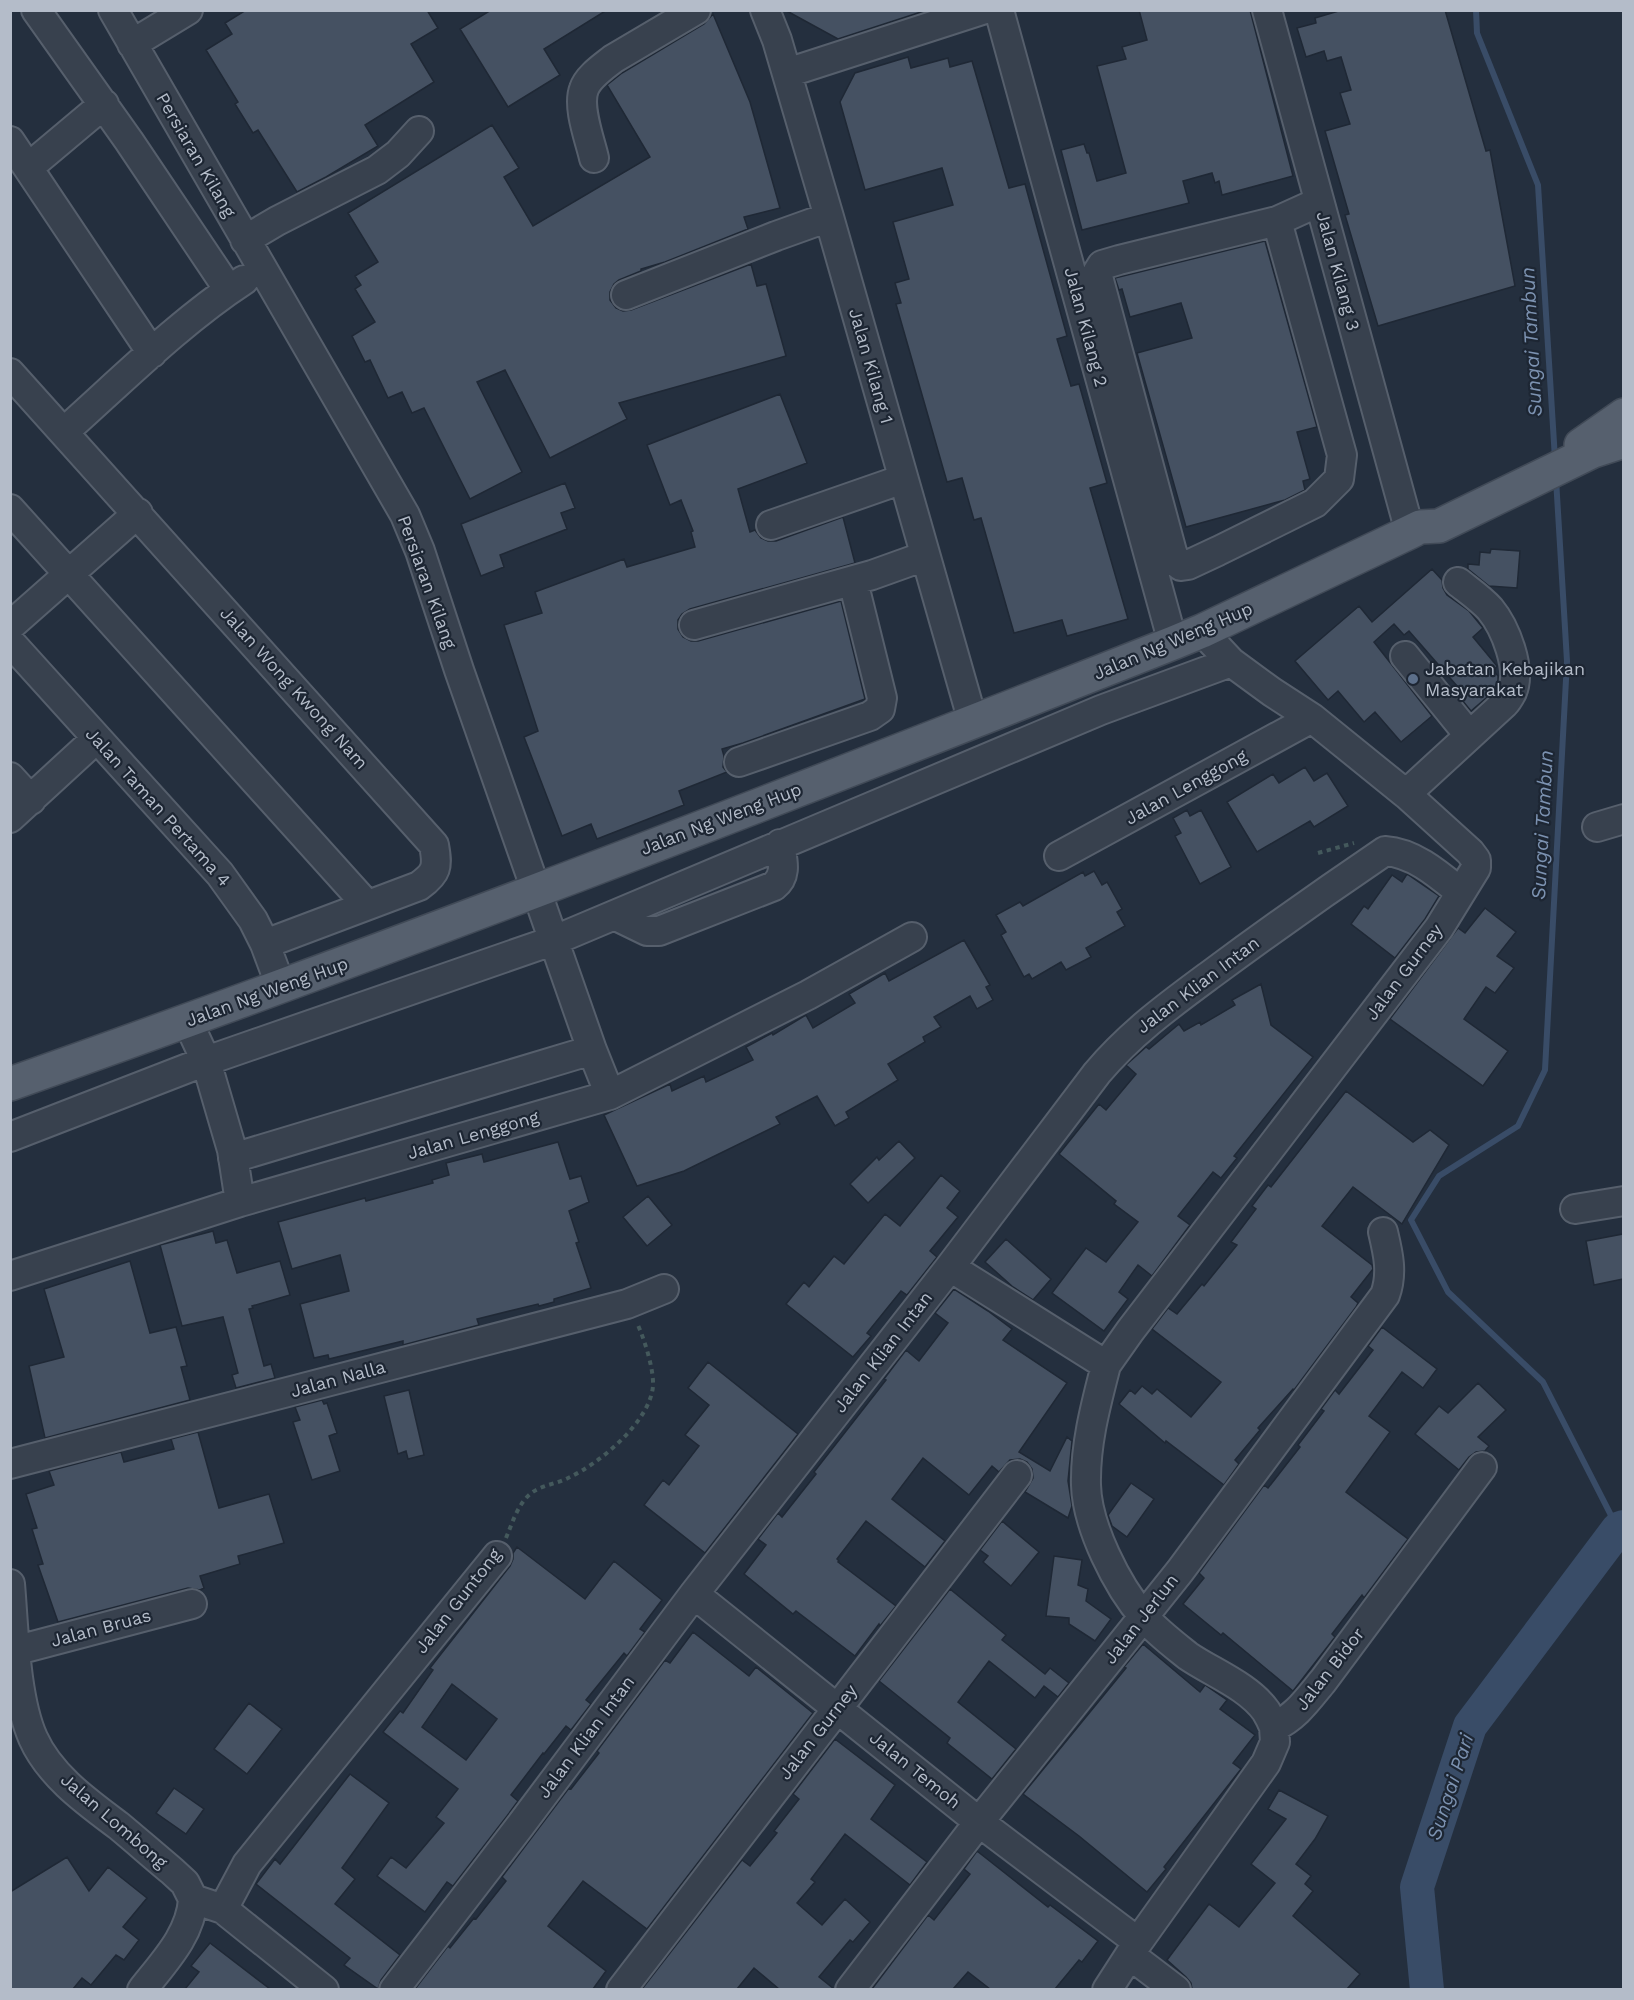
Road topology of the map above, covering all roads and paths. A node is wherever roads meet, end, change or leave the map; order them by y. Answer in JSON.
{"nodes":[{"id":1,"x":36,"y":10,"type":"edge"},
{"id":2,"x":113,"y":10,"type":"edge"},
{"id":3,"x":188,"y":10,"type":"edge"},
{"id":4,"x":696,"y":10,"type":"edge"},
{"id":5,"x":765,"y":10,"type":"edge"},
{"id":6,"x":982,"y":10,"type":"edge"},
{"id":7,"x":999,"y":10,"type":"edge"},
{"id":8,"x":1267,"y":10,"type":"edge"},
{"id":9,"x":132,"y":44,"type":"junction"},
{"id":10,"x":787,"y":73,"type":"junction"},
{"id":11,"x":104,"y":104,"type":"junction"},
{"id":12,"x":419,"y":131,"type":"dead end"},
{"id":13,"x":10,"y":141,"type":"edge"},
{"id":14,"x":594,"y":158,"type":"dead end"},
{"id":15,"x":29,"y":166,"type":"junction"},
{"id":16,"x":1319,"y":202,"type":"junction"},
{"id":17,"x":829,"y":217,"type":"junction"},
{"id":18,"x":1277,"y":221,"type":"junction"},
{"id":19,"x":245,"y":240,"type":"junction"},
{"id":20,"x":261,"y":268,"type":"junction"},
{"id":21,"x":230,"y":290,"type":"junction"},
{"id":22,"x":626,"y":295,"type":"dead end"},
{"id":23,"x":152,"y":353,"type":"junction"},
{"id":24,"x":10,"y":373,"type":"edge"},
{"id":25,"x":1623,"y":415,"type":"edge"},
{"id":26,"x":65,"y":431,"type":"junction"},
{"id":27,"x":1602,"y":445,"type":"edge"},
{"id":28,"x":903,"y":479,"type":"junction"},
{"id":29,"x":10,"y":509,"type":"edge"},
{"id":30,"x":138,"y":513,"type":"junction"},
{"id":31,"x":771,"y":525,"type":"dead end"},
{"id":32,"x":1415,"y":529,"type":"junction"},
{"id":33,"x":925,"y":556,"type":"junction"},
{"id":34,"x":68,"y":573,"type":"junction"},
{"id":35,"x":853,"y":581,"type":"junction"},
{"id":36,"x":1458,"y":582,"type":"dead end"},
{"id":37,"x":694,"y":625,"type":"dead end"},
{"id":38,"x":10,"y":626,"type":"edge"},
{"id":39,"x":1188,"y":637,"type":"junction"},
{"id":40,"x":10,"y":642,"type":"edge"},
{"id":41,"x":1405,"y":656,"type":"dead end"},
{"id":42,"x":1231,"y":662,"type":"junction"},
{"id":43,"x":1312,"y":718,"type":"junction"},
{"id":44,"x":973,"y":722,"type":"junction"},
{"id":45,"x":1469,"y":735,"type":"junction"},
{"id":46,"x":97,"y":738,"type":"junction"},
{"id":47,"x":739,"y":762,"type":"dead end"},
{"id":48,"x":10,"y":777,"type":"edge"},
{"id":49,"x":1406,"y":794,"type":"junction"},
{"id":50,"x":31,"y":800,"type":"junction"},
{"id":51,"x":10,"y":819,"type":"edge"},
{"id":52,"x":1623,"y":819,"type":"edge"},
{"id":53,"x":1597,"y":827,"type":"dead end"},
{"id":54,"x":1059,"y":856,"type":"dead end"},
{"id":55,"x":537,"y":890,"type":"junction"},
{"id":56,"x":1460,"y":892,"type":"junction"},
{"id":57,"x":367,"y":905,"type":"junction"},
{"id":58,"x":912,"y":938,"type":"dead end"},
{"id":59,"x":555,"y":940,"type":"junction"},
{"id":60,"x":265,"y":944,"type":"junction"},
{"id":61,"x":281,"y":987,"type":"junction"},
{"id":62,"x":188,"y":1022,"type":"junction"},
{"id":63,"x":592,"y":1050,"type":"junction"},
{"id":64,"x":206,"y":1061,"type":"junction"},
{"id":65,"x":10,"y":1084,"type":"edge"},
{"id":66,"x":610,"y":1095,"type":"junction"},
{"id":67,"x":10,"y":1137,"type":"edge"},
{"id":68,"x":233,"y":1158,"type":"junction"},
{"id":69,"x":240,"y":1202,"type":"junction"},
{"id":70,"x":1623,"y":1202,"type":"edge"},
{"id":71,"x":1575,"y":1209,"type":"dead end"},
{"id":72,"x":1383,"y":1232,"type":"dead end"},
{"id":73,"x":950,"y":1267,"type":"junction"},
{"id":74,"x":10,"y":1276,"type":"edge"},
{"id":75,"x":664,"y":1289,"type":"dead end"},
{"id":76,"x":627,"y":1304,"type":"junction"},
{"id":77,"x":1106,"y":1365,"type":"junction"},
{"id":78,"x":10,"y":1464,"type":"edge"},
{"id":79,"x":1482,"y":1467,"type":"dead end"},
{"id":80,"x":1017,"y":1475,"type":"dead end"},
{"id":81,"x":497,"y":1556,"type":"joint"},
{"id":82,"x":10,"y":1584,"type":"edge"},
{"id":83,"x":694,"y":1594,"type":"junction"},
{"id":84,"x":192,"y":1604,"type":"dead end"},
{"id":85,"x":1143,"y":1617,"type":"junction"},
{"id":86,"x":13,"y":1651,"type":"edge"},
{"id":87,"x":837,"y":1707,"type":"junction"},
{"id":88,"x":18,"y":1723,"type":"edge"},
{"id":89,"x":1274,"y":1727,"type":"junction"},
{"id":90,"x":979,"y":1822,"type":"junction"},
{"id":91,"x":194,"y":1899,"type":"junction"},
{"id":92,"x":223,"y":1909,"type":"junction"},
{"id":93,"x":1134,"y":1949,"type":"junction"},
{"id":94,"x":142,"y":1989,"type":"edge"},
{"id":95,"x":324,"y":1989,"type":"edge"},
{"id":96,"x":394,"y":1989,"type":"edge"},
{"id":97,"x":621,"y":1989,"type":"edge"},
{"id":98,"x":850,"y":1989,"type":"edge"},
{"id":99,"x":1107,"y":1989,"type":"edge"},
{"id":100,"x":1176,"y":1989,"type":"edge"}],
"edges":[{"from":1,"to":11,"type":"street"},
{"from":2,"to":9,"type":"street","name":"Persiaran Kilang"},
{"from":3,"to":9,"type":"street"},
{"from":4,"to":14,"type":"street"},
{"from":5,"to":10,"type":"street","name":"Jalan Kilang 1"},
{"from":6,"to":10,"type":"street"},
{"from":7,"to":39,"type":"street","name":"Jalan Kilang 2"},
{"from":8,"to":16,"type":"street","name":"Jalan Kilang 3"},
{"from":9,"to":19,"type":"street","name":"Persiaran Kilang"},
{"from":10,"to":17,"type":"street","name":"Jalan Kilang 1"},
{"from":11,"to":15,"type":"street"},
{"from":11,"to":21,"type":"street"},
{"from":12,"to":19,"type":"street"},
{"from":13,"to":15,"type":"street"},
{"from":15,"to":23,"type":"street"},
{"from":16,"to":18,"type":"street"},
{"from":16,"to":32,"type":"street","name":"Jalan Kilang 3"},
{"from":17,"to":22,"type":"street"},
{"from":17,"to":28,"type":"street","name":"Jalan Kilang 1"},
{"from":18,"to":18,"type":"street"},
{"from":19,"to":20,"type":"street","name":"Persiaran Kilang"},
{"from":20,"to":21,"type":"street"},
{"from":20,"to":55,"type":"street","name":"Persiaran Kilang"},
{"from":21,"to":23,"type":"street"},
{"from":23,"to":26,"type":"street"},
{"from":24,"to":26,"type":"street","name":"Jalan Wong Kwong Nam"},
{"from":25,"to":27,"type":"main road","name":"Jalan Ng Weng Hup"},
{"from":26,"to":30,"type":"street","name":"Jalan Wong Kwong Nam"},
{"from":27,"to":32,"type":"main road","name":"Jalan Ng Weng Hup"},
{"from":28,"to":31,"type":"street"},
{"from":28,"to":33,"type":"street","name":"Jalan Kilang 1"},
{"from":29,"to":34,"type":"street"},
{"from":30,"to":34,"type":"street"},
{"from":30,"to":57,"type":"street","name":"Jalan Wong Kwong Nam"},
{"from":32,"to":39,"type":"main road","name":"Jalan Ng Weng Hup"},
{"from":33,"to":35,"type":"street"},
{"from":33,"to":44,"type":"street","name":"Jalan Kilang 1"},
{"from":34,"to":38,"type":"street"},
{"from":34,"to":57,"type":"street"},
{"from":35,"to":37,"type":"street"},
{"from":35,"to":47,"type":"street"},
{"from":36,"to":45,"type":"street"},
{"from":39,"to":42,"type":"street","name":"Jalan Gurney"},
{"from":39,"to":44,"type":"main road","name":"Jalan Ng Weng Hup"},
{"from":40,"to":46,"type":"street","name":"Jalan Taman Pertama 4"},
{"from":41,"to":45,"type":"street"},
{"from":42,"to":43,"type":"street","name":"Jalan Gurney"},
{"from":42,"to":59,"type":"street"},
{"from":43,"to":49,"type":"street","name":"Jalan Gurney"},
{"from":43,"to":54,"type":"street","name":"Jalan Lenggong"},
{"from":44,"to":55,"type":"main road","name":"Jalan Ng Weng Hup"},
{"from":45,"to":49,"type":"street"},
{"from":46,"to":50,"type":"street"},
{"from":46,"to":60,"type":"street","name":"Jalan Taman Pertama 4"},
{"from":48,"to":50,"type":"street"},
{"from":49,"to":56,"type":"street","name":"Jalan Gurney"},
{"from":50,"to":51,"type":"street"},
{"from":52,"to":53,"type":"street"},
{"from":55,"to":59,"type":"street","name":"Persiaran Kilang"},
{"from":55,"to":61,"type":"main road","name":"Jalan Ng Weng Hup"},
{"from":56,"to":73,"type":"street","name":"Jalan Klian Intan"},
{"from":56,"to":77,"type":"street","name":"Jalan Gurney"},
{"from":57,"to":60,"type":"street","name":"Jalan Wong Kwong Nam"},
{"from":58,"to":66,"type":"street","name":"Jalan Lenggong"},
{"from":59,"to":63,"type":"street","name":"Persiaran Kilang"},
{"from":59,"to":64,"type":"street"},
{"from":60,"to":61,"type":"street","name":"Jalan Taman Pertama 4"},
{"from":61,"to":62,"type":"main road","name":"Jalan Ng Weng Hup"},
{"from":62,"to":64,"type":"street"},
{"from":62,"to":65,"type":"main road","name":"Jalan Ng Weng Hup"},
{"from":63,"to":66,"type":"street","name":"Persiaran Kilang"},
{"from":63,"to":68,"type":"street"},
{"from":64,"to":67,"type":"street"},
{"from":64,"to":68,"type":"street"},
{"from":66,"to":69,"type":"street","name":"Jalan Lenggong"},
{"from":68,"to":69,"type":"street"},
{"from":69,"to":74,"type":"street","name":"Jalan Lenggong"},
{"from":70,"to":71,"type":"street"},
{"from":72,"to":85,"type":"street","name":"Jalan Jerlun"},
{"from":73,"to":77,"type":"street"},
{"from":73,"to":83,"type":"street","name":"Jalan Klian Intan"},
{"from":75,"to":76,"type":"street","name":"Jalan Nalla"},
{"from":76,"to":78,"type":"street","name":"Jalan Nalla"},
{"from":76,"to":81,"type":"path","name":"Jalan Guntong"},
{"from":77,"to":85,"type":"street"},
{"from":79,"to":89,"type":"street","name":"Jalan Bidor"},
{"from":80,"to":87,"type":"street","name":"Jalan Gurney"},
{"from":81,"to":92,"type":"street","name":"Jalan Guntong"},
{"from":82,"to":86,"type":"street","name":"Jalan Lombong"},
{"from":83,"to":87,"type":"street","name":"Jalan Temoh"},
{"from":83,"to":96,"type":"street","name":"Jalan Klian Intan"},
{"from":84,"to":86,"type":"street","name":"Jalan Bruas"},
{"from":85,"to":89,"type":"street"},
{"from":85,"to":90,"type":"street","name":"Jalan Jerlun"},
{"from":86,"to":88,"type":"street","name":"Jalan Lombong"},
{"from":87,"to":90,"type":"street","name":"Jalan Temoh"},
{"from":87,"to":97,"type":"street","name":"Jalan Gurney"},
{"from":88,"to":91,"type":"street","name":"Jalan Lombong"},
{"from":89,"to":93,"type":"street"},
{"from":90,"to":93,"type":"street","name":"Jalan Temoh"},
{"from":90,"to":98,"type":"street","name":"Jalan Jerlun"},
{"from":91,"to":92,"type":"street"},
{"from":91,"to":94,"type":"street"},
{"from":92,"to":95,"type":"street"},
{"from":93,"to":99,"type":"street"},
{"from":93,"to":100,"type":"street","name":"Jalan Temoh"}]}
